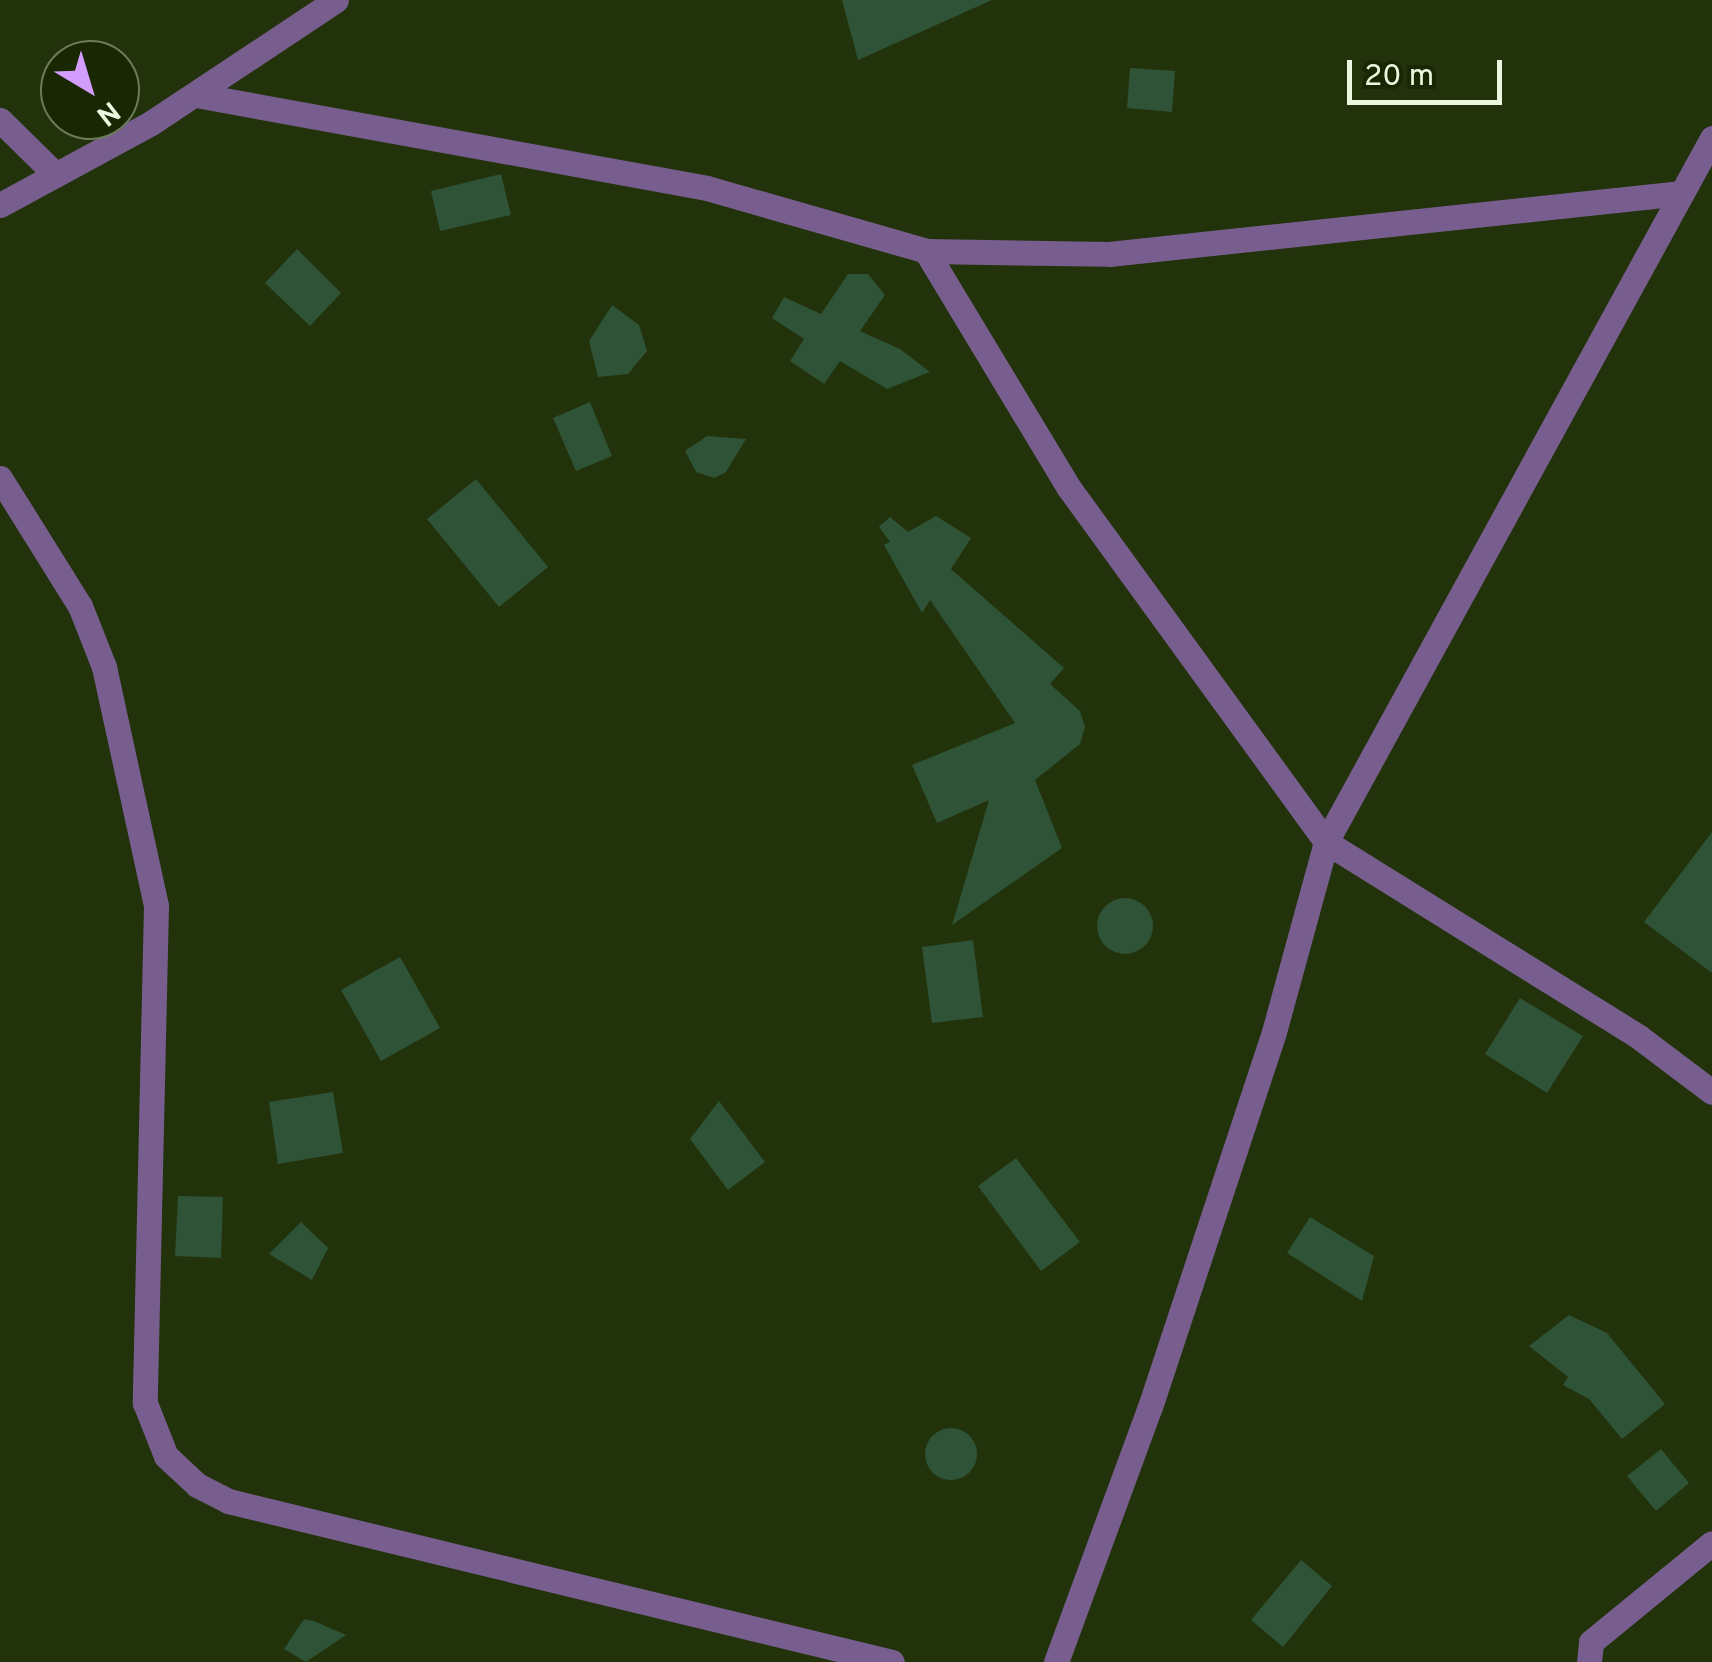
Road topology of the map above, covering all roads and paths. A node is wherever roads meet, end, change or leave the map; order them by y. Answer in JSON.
{"nodes":[{"id":1,"x":336,"y":0,"type":"edge"},
{"id":2,"x":196,"y":95,"type":"junction"},
{"id":3,"x":0,"y":120,"type":"edge"},
{"id":4,"x":1712,"y":138,"type":"edge"},
{"id":5,"x":56,"y":175,"type":"junction"},
{"id":6,"x":1682,"y":193,"type":"junction"},
{"id":7,"x":0,"y":204,"type":"edge"},
{"id":8,"x":926,"y":251,"type":"junction"},
{"id":9,"x":0,"y":478,"type":"edge"},
{"id":10,"x":1326,"y":842,"type":"junction"},
{"id":11,"x":1712,"y":1092,"type":"edge"},
{"id":12,"x":1712,"y":1542,"type":"edge"},
{"id":13,"x":892,"y":1662,"type":"edge"},
{"id":14,"x":1056,"y":1662,"type":"edge"},
{"id":15,"x":1588,"y":1662,"type":"edge"}],
"edges":[{"from":1,"to":2,"type":"street"},
{"from":2,"to":5,"type":"street"},
{"from":2,"to":8,"type":"street"},
{"from":3,"to":5,"type":"street"},
{"from":4,"to":6,"type":"street"},
{"from":5,"to":7,"type":"street"},
{"from":6,"to":8,"type":"street"},
{"from":6,"to":10,"type":"street"},
{"from":8,"to":10,"type":"street"},
{"from":9,"to":13,"type":"street"},
{"from":10,"to":11,"type":"street"},
{"from":10,"to":14,"type":"street"},
{"from":12,"to":15,"type":"street"}]}
